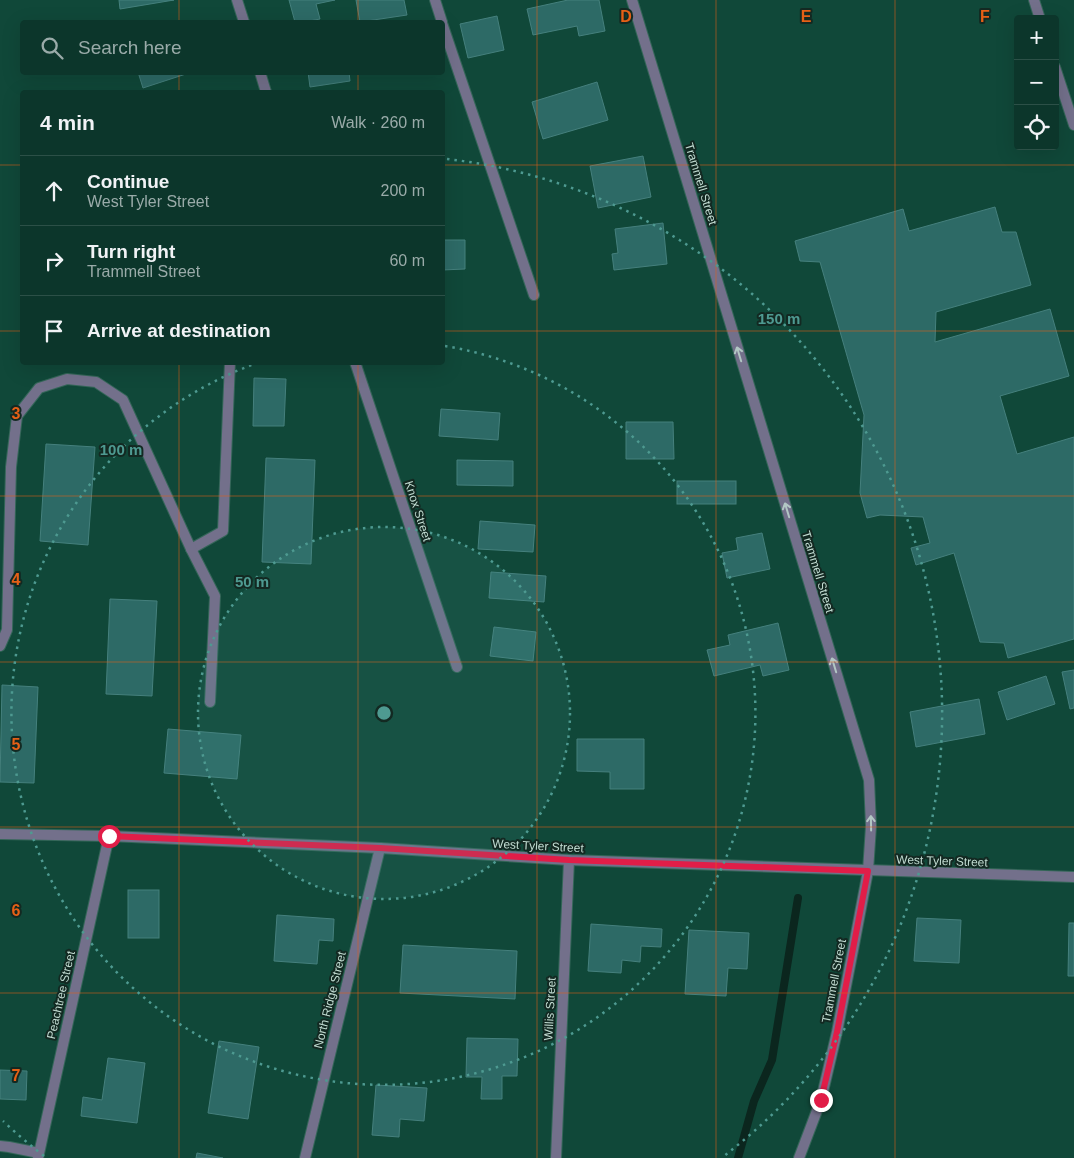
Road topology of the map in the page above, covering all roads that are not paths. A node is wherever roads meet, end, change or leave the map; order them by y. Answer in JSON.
{"nodes":[{"id":1,"x":237,"y":0,"type":"edge"},
{"id":2,"x":435,"y":0,"type":"edge"},
{"id":3,"x":632,"y":0,"type":"edge"},
{"id":4,"x":1034,"y":0,"type":"edge"},
{"id":5,"x":1039,"y":15,"type":"edge"},
{"id":6,"x":243,"y":20,"type":"edge"},
{"id":7,"x":441,"y":20,"type":"edge"},
{"id":8,"x":445,"y":32,"type":"edge"},
{"id":9,"x":261,"y":75,"type":"edge"},
{"id":10,"x":1059,"y":79,"type":"edge"},
{"id":11,"x":265,"y":90,"type":"edge"},
{"id":12,"x":1074,"y":124,"type":"edge"},
{"id":13,"x":534,"y":295,"type":"dead end"},
{"id":14,"x":230,"y":365,"type":"edge"},
{"id":15,"x":356,"y":365,"type":"edge"},
{"id":16,"x":190,"y":549,"type":"junction"},
{"id":17,"x":0,"y":646,"type":"edge"},
{"id":18,"x":457,"y":667,"type":"dead end"},
{"id":19,"x":210,"y":702,"type":"dead end"},
{"id":20,"x":0,"y":834,"type":"edge"},
{"id":21,"x":109,"y":836,"type":"junction"},
{"id":22,"x":380,"y":848,"type":"junction"},
{"id":23,"x":569,"y":860,"type":"junction"},
{"id":24,"x":868,"y":871,"type":"junction"},
{"id":25,"x":1074,"y":877,"type":"edge"},
{"id":26,"x":0,"y":1146,"type":"edge"},
{"id":27,"x":38,"y":1156,"type":"edge"},
{"id":28,"x":305,"y":1158,"type":"edge"},
{"id":29,"x":556,"y":1158,"type":"edge"},
{"id":30,"x":799,"y":1158,"type":"edge"}],
"edges":[{"from":1,"to":6,"type":"street"},
{"from":2,"to":7,"type":"street"},
{"from":24,"to":3,"type":"street","name":"Trammell Street","one_way":true},
{"from":4,"to":5,"type":"street"},
{"from":8,"to":13,"type":"street"},
{"from":9,"to":11,"type":"street"},
{"from":10,"to":12,"type":"street"},
{"from":14,"to":16,"type":"street"},
{"from":15,"to":18,"type":"street","name":"Knox Street"},
{"from":16,"to":17,"type":"street"},
{"from":16,"to":19,"type":"street"},
{"from":20,"to":21,"type":"street","name":"West Tyler Street"},
{"from":21,"to":22,"type":"street","name":"West Tyler Street"},
{"from":21,"to":27,"type":"street","name":"Peachtree Street"},
{"from":22,"to":23,"type":"street","name":"West Tyler Street"},
{"from":22,"to":28,"type":"street","name":"North Ridge Street"},
{"from":23,"to":24,"type":"street","name":"West Tyler Street"},
{"from":23,"to":29,"type":"street","name":"Willis Street"},
{"from":24,"to":25,"type":"street","name":"West Tyler Street"},
{"from":24,"to":30,"type":"street","name":"Trammell Street"},
{"from":26,"to":27,"type":"street"}]}
